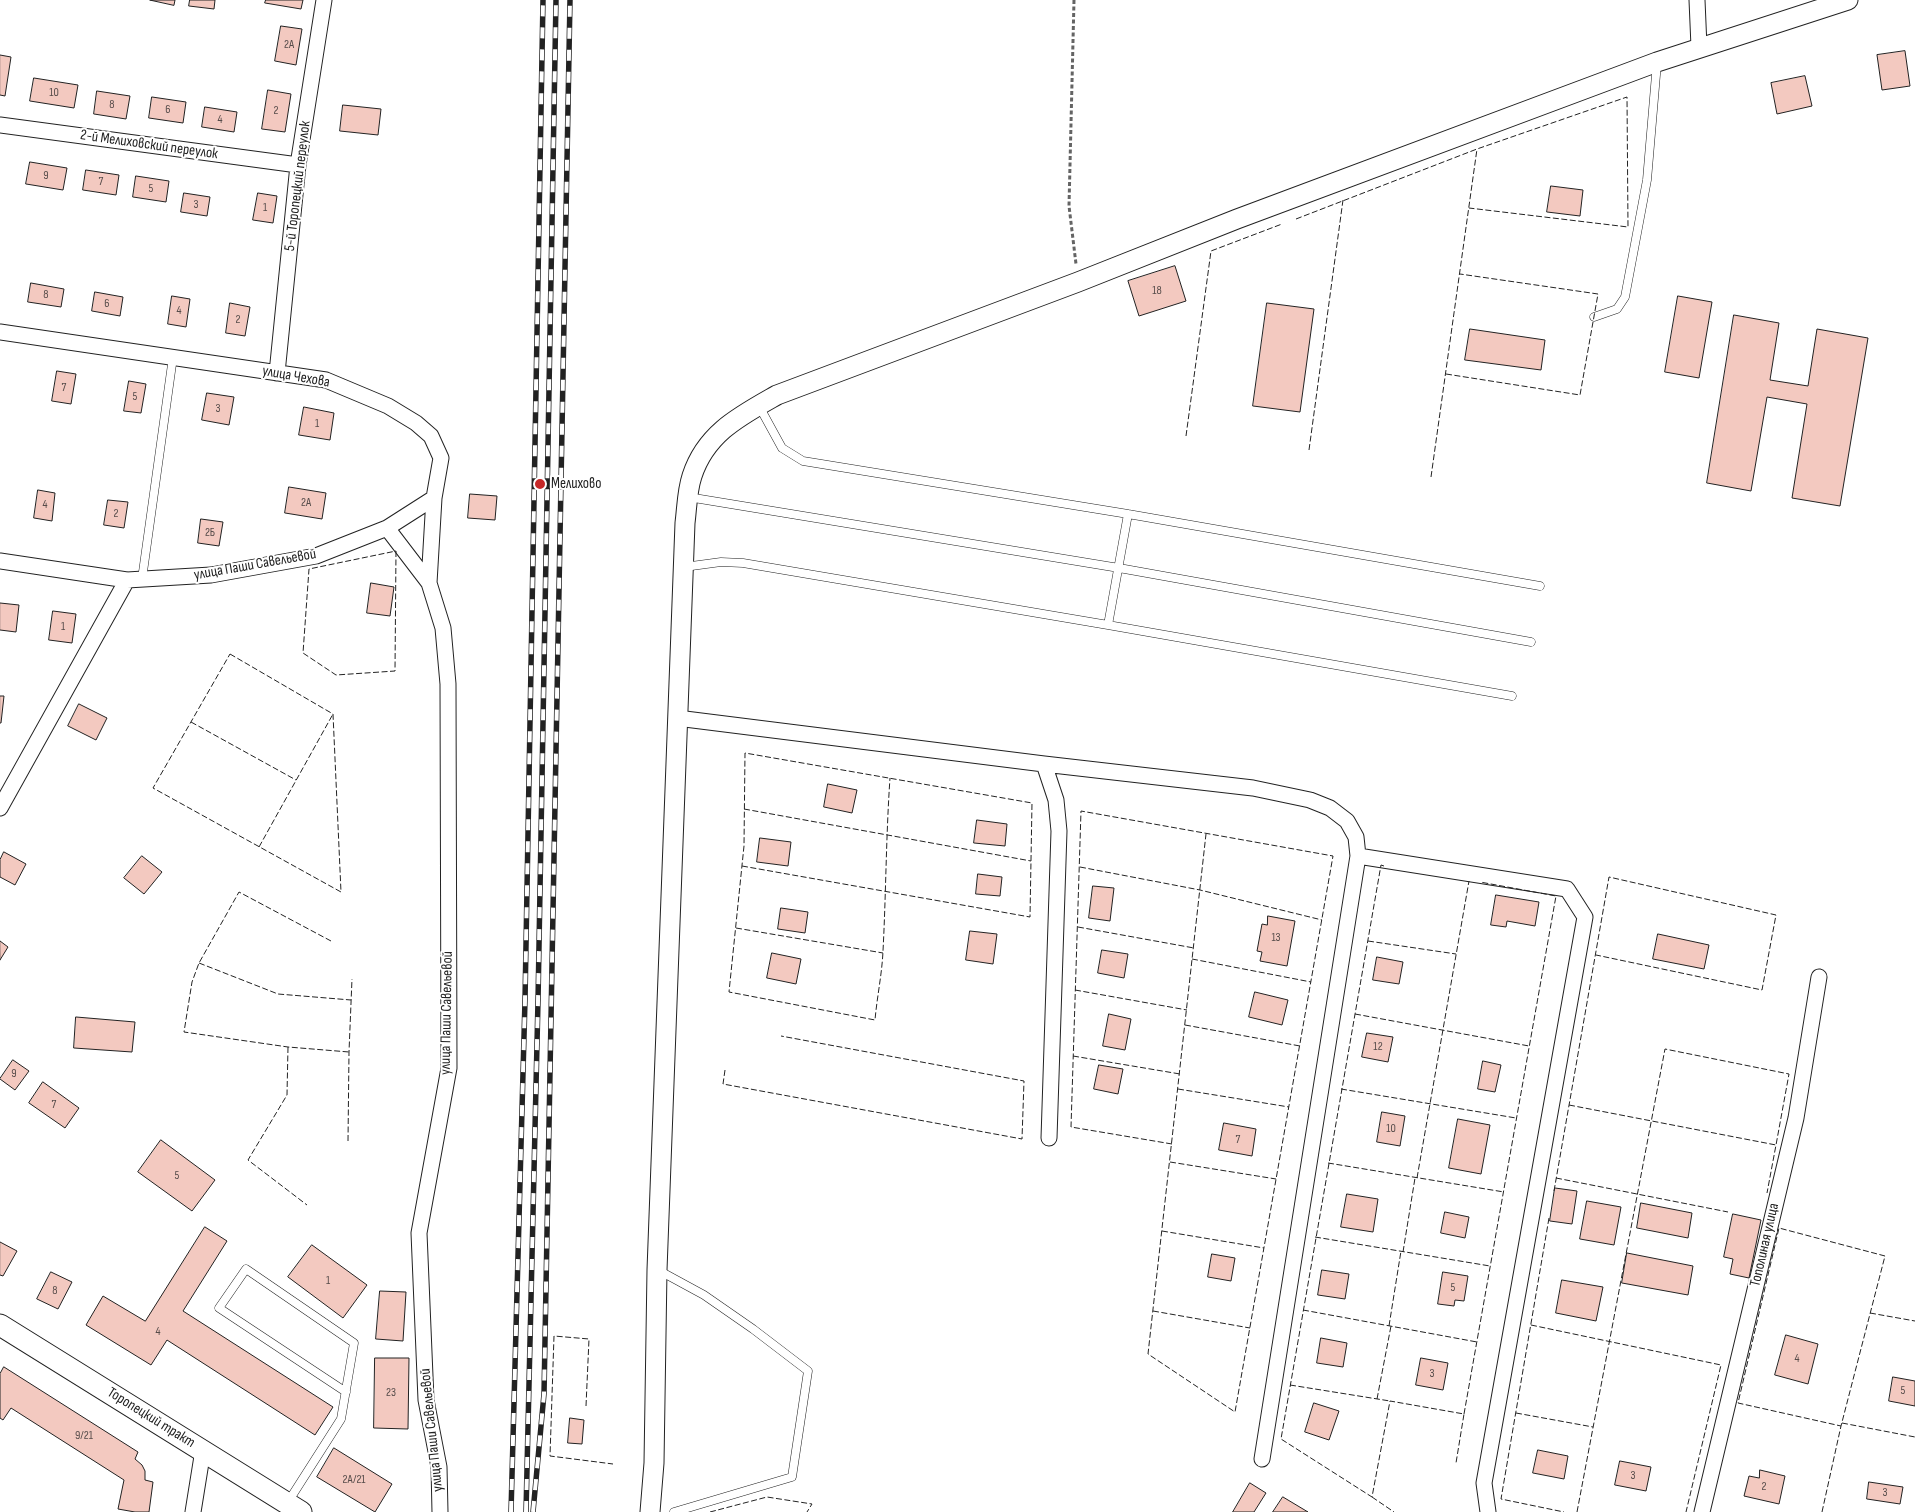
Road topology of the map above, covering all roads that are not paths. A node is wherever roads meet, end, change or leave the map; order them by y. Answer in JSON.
{"nodes":[{"id":1,"x":324,"y":0,"type":"edge"},
{"id":2,"x":1697,"y":0,"type":"edge"},
{"id":3,"x":1848,"y":0,"type":"edge"},
{"id":4,"x":1699,"y":47,"type":"junction"},
{"id":5,"x":1657,"y":62,"type":"junction"},
{"id":6,"x":0,"y":125,"type":"edge"},
{"id":7,"x":298,"y":165,"type":"junction"},
{"id":8,"x":1594,"y":318,"type":"dead end"},
{"id":9,"x":0,"y":332,"type":"edge"},
{"id":10,"x":173,"y":357,"type":"junction"},
{"id":11,"x":277,"y":373,"type":"junction"},
{"id":12,"x":759,"y":406,"type":"junction"},
{"id":13,"x":688,"y":497,"type":"junction"},
{"id":14,"x":434,"y":498,"type":"junction"},
{"id":15,"x":1128,"y":514,"type":"junction"},
{"id":16,"x":386,"y":528,"type":"junction"},
{"id":17,"x":0,"y":561,"type":"edge"},
{"id":18,"x":684,"y":567,"type":"junction"},
{"id":19,"x":1119,"y":568,"type":"junction"},
{"id":20,"x":135,"y":579,"type":"junction"},
{"id":21,"x":429,"y":583,"type":"junction"},
{"id":22,"x":1540,"y":586,"type":"dead end"},
{"id":23,"x":1108,"y":624,"type":"junction"},
{"id":24,"x":1532,"y":642,"type":"dead end"},
{"id":25,"x":1512,"y":696,"type":"dead end"},
{"id":26,"x":677,"y":718,"type":"junction"},
{"id":27,"x":1044,"y":764,"type":"junction"},
{"id":28,"x":0,"y":808,"type":"edge"},
{"id":29,"x":1358,"y":856,"type":"junction"},
{"id":30,"x":1819,"y":977,"type":"dead end"},
{"id":31,"x":1049,"y":1138,"type":"dead end"},
{"id":32,"x":657,"y":1270,"type":"junction"},
{"id":33,"x":0,"y":1325,"type":"edge"},
{"id":34,"x":346,"y":1392,"type":"junction"},
{"id":35,"x":202,"y":1450,"type":"junction"},
{"id":36,"x":1262,"y":1459,"type":"dead end"},
{"id":37,"x":294,"y":1508,"type":"edge"},
{"id":38,"x":193,"y":1512,"type":"edge"},
{"id":39,"x":440,"y":1512,"type":"edge"},
{"id":40,"x":650,"y":1512,"type":"edge"},
{"id":41,"x":674,"y":1512,"type":"edge"},
{"id":42,"x":1488,"y":1512,"type":"edge"},
{"id":43,"x":1702,"y":1512,"type":"edge"}],
"edges":[{"from":1,"to":7,"type":"street","name":"5-й Торопецкий переулок"},
{"from":2,"to":4,"type":"street"},
{"from":3,"to":4,"type":"street"},
{"from":4,"to":5,"type":"street"},
{"from":5,"to":8,"type":"lane"},
{"from":5,"to":12,"type":"street"},
{"from":6,"to":7,"type":"street","name":"2-й Мелиховский переулок"},
{"from":7,"to":11,"type":"street","name":"5-й Торопецкий переулок"},
{"from":9,"to":10,"type":"street","name":"улица Чехова"},
{"from":10,"to":11,"type":"street","name":"улица Чехова"},
{"from":10,"to":20,"type":"lane"},
{"from":11,"to":14,"type":"street","name":"улица Чехова"},
{"from":12,"to":13,"type":"street"},
{"from":12,"to":15,"type":"lane"},
{"from":13,"to":18,"type":"street"},
{"from":13,"to":19,"type":"lane"},
{"from":14,"to":16,"type":"street","name":"улица Паши Савельевой"},
{"from":14,"to":21,"type":"street","name":"улица Чехова"},
{"from":15,"to":19,"type":"lane"},
{"from":15,"to":22,"type":"lane"},
{"from":16,"to":20,"type":"street","name":"улица Паши Савельевой"},
{"from":16,"to":21,"type":"street","name":"улица Паши Савельевой"},
{"from":17,"to":20,"type":"street","name":"улица Паши Савельевой"},
{"from":18,"to":23,"type":"lane"},
{"from":18,"to":26,"type":"street"},
{"from":19,"to":23,"type":"lane"},
{"from":19,"to":24,"type":"lane"},
{"from":20,"to":28,"type":"street"},
{"from":21,"to":39,"type":"street","name":"улица Паши Савельевой"},
{"from":23,"to":25,"type":"lane"},
{"from":26,"to":27,"type":"street"},
{"from":26,"to":32,"type":"street"},
{"from":27,"to":29,"type":"street"},
{"from":27,"to":31,"type":"street"},
{"from":29,"to":36,"type":"street"},
{"from":29,"to":42,"type":"street"},
{"from":30,"to":43,"type":"street","name":"Тополиная улица"},
{"from":32,"to":40,"type":"street"},
{"from":32,"to":41,"type":"lane"},
{"from":33,"to":35,"type":"main road","name":"Торопецкий тракт"},
{"from":34,"to":34,"type":"lane"},
{"from":34,"to":37,"type":"lane"},
{"from":35,"to":37,"type":"main road","name":"Торопецкий тракт"},
{"from":35,"to":38,"type":"street"}]}
